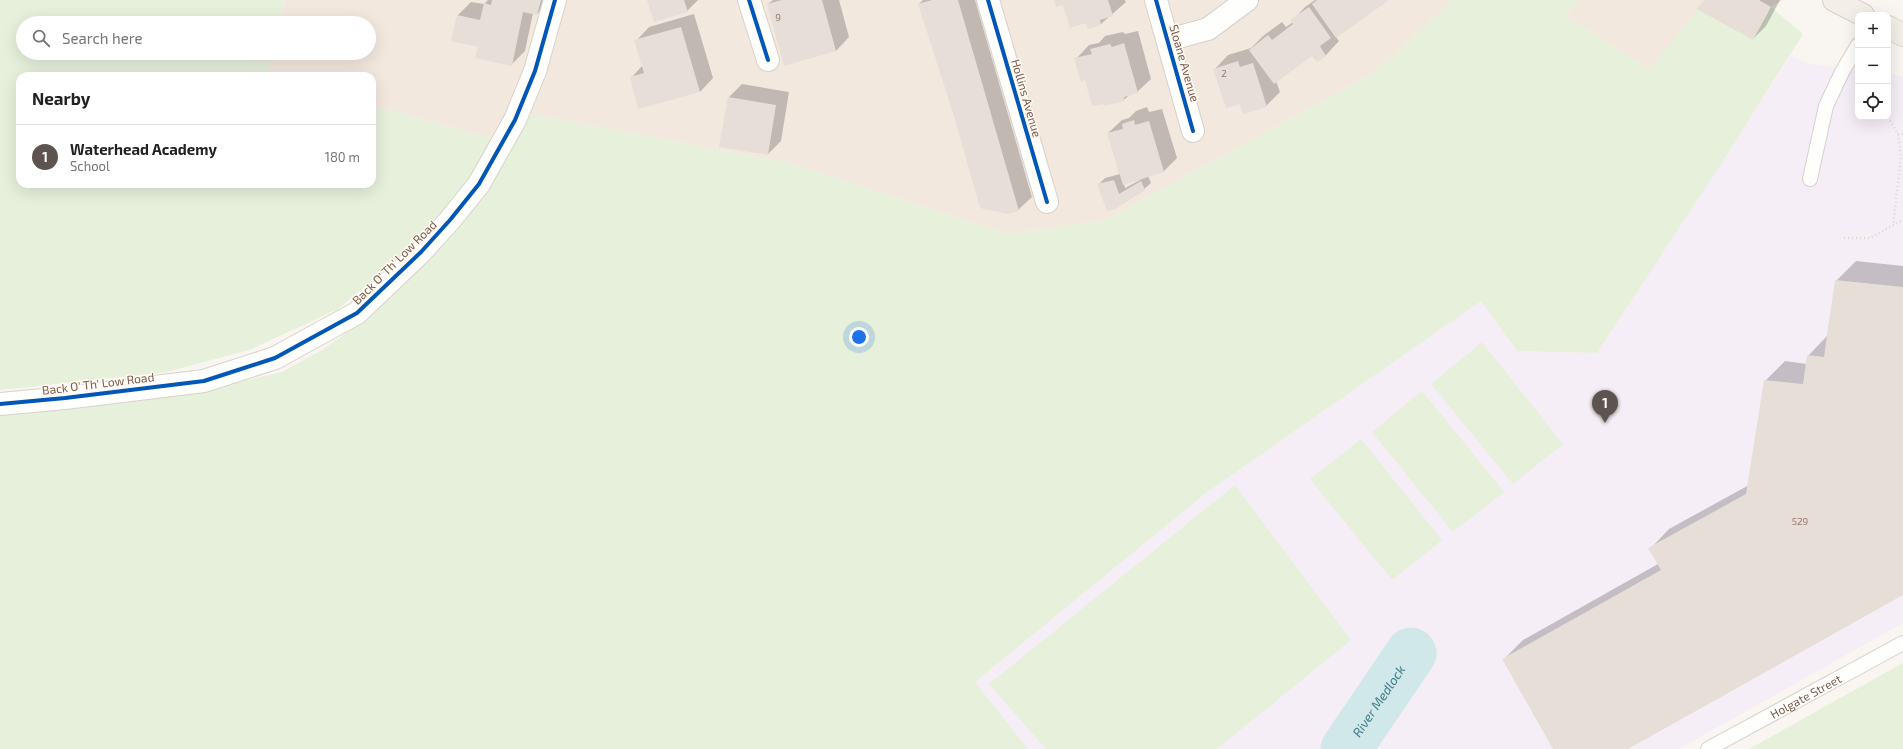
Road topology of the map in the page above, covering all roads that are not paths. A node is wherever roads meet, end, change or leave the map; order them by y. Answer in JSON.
{"nodes":[{"id":1,"x":555,"y":0,"type":"edge"},
{"id":2,"x":749,"y":0,"type":"edge"},
{"id":3,"x":988,"y":0,"type":"edge"},
{"id":4,"x":1156,"y":0,"type":"edge"},
{"id":5,"x":1247,"y":0,"type":"edge"},
{"id":6,"x":1834,"y":0,"type":"edge"},
{"id":7,"x":1857,"y":12,"type":"edge"},
{"id":8,"x":1891,"y":29,"type":"edge"},
{"id":9,"x":1903,"y":35,"type":"edge"},
{"id":10,"x":1168,"y":40,"type":"junction"},
{"id":11,"x":1856,"y":48,"type":"edge"},
{"id":12,"x":768,"y":60,"type":"dead end"},
{"id":13,"x":1193,"y":131,"type":"dead end"},
{"id":14,"x":1810,"y":179,"type":"dead end"},
{"id":15,"x":1048,"y":202,"type":"dead end"},
{"id":16,"x":0,"y":404,"type":"edge"},
{"id":17,"x":1903,"y":643,"type":"edge"},
{"id":18,"x":1708,"y":749,"type":"edge"}],
"edges":[{"from":1,"to":16,"type":"street","name":"Back O' Th' Low Road"},
{"from":2,"to":12,"type":"street"},
{"from":3,"to":15,"type":"street","name":"Hollins Avenue"},
{"from":4,"to":10,"type":"street","name":"Sloane Avenue"},
{"from":5,"to":10,"type":"street"},
{"from":6,"to":7,"type":"main road"},
{"from":8,"to":9,"type":"main road"},
{"from":10,"to":13,"type":"street","name":"Sloane Avenue"},
{"from":11,"to":14,"type":"lane"},
{"from":17,"to":18,"type":"lane","name":"Holgate Street"}]}
